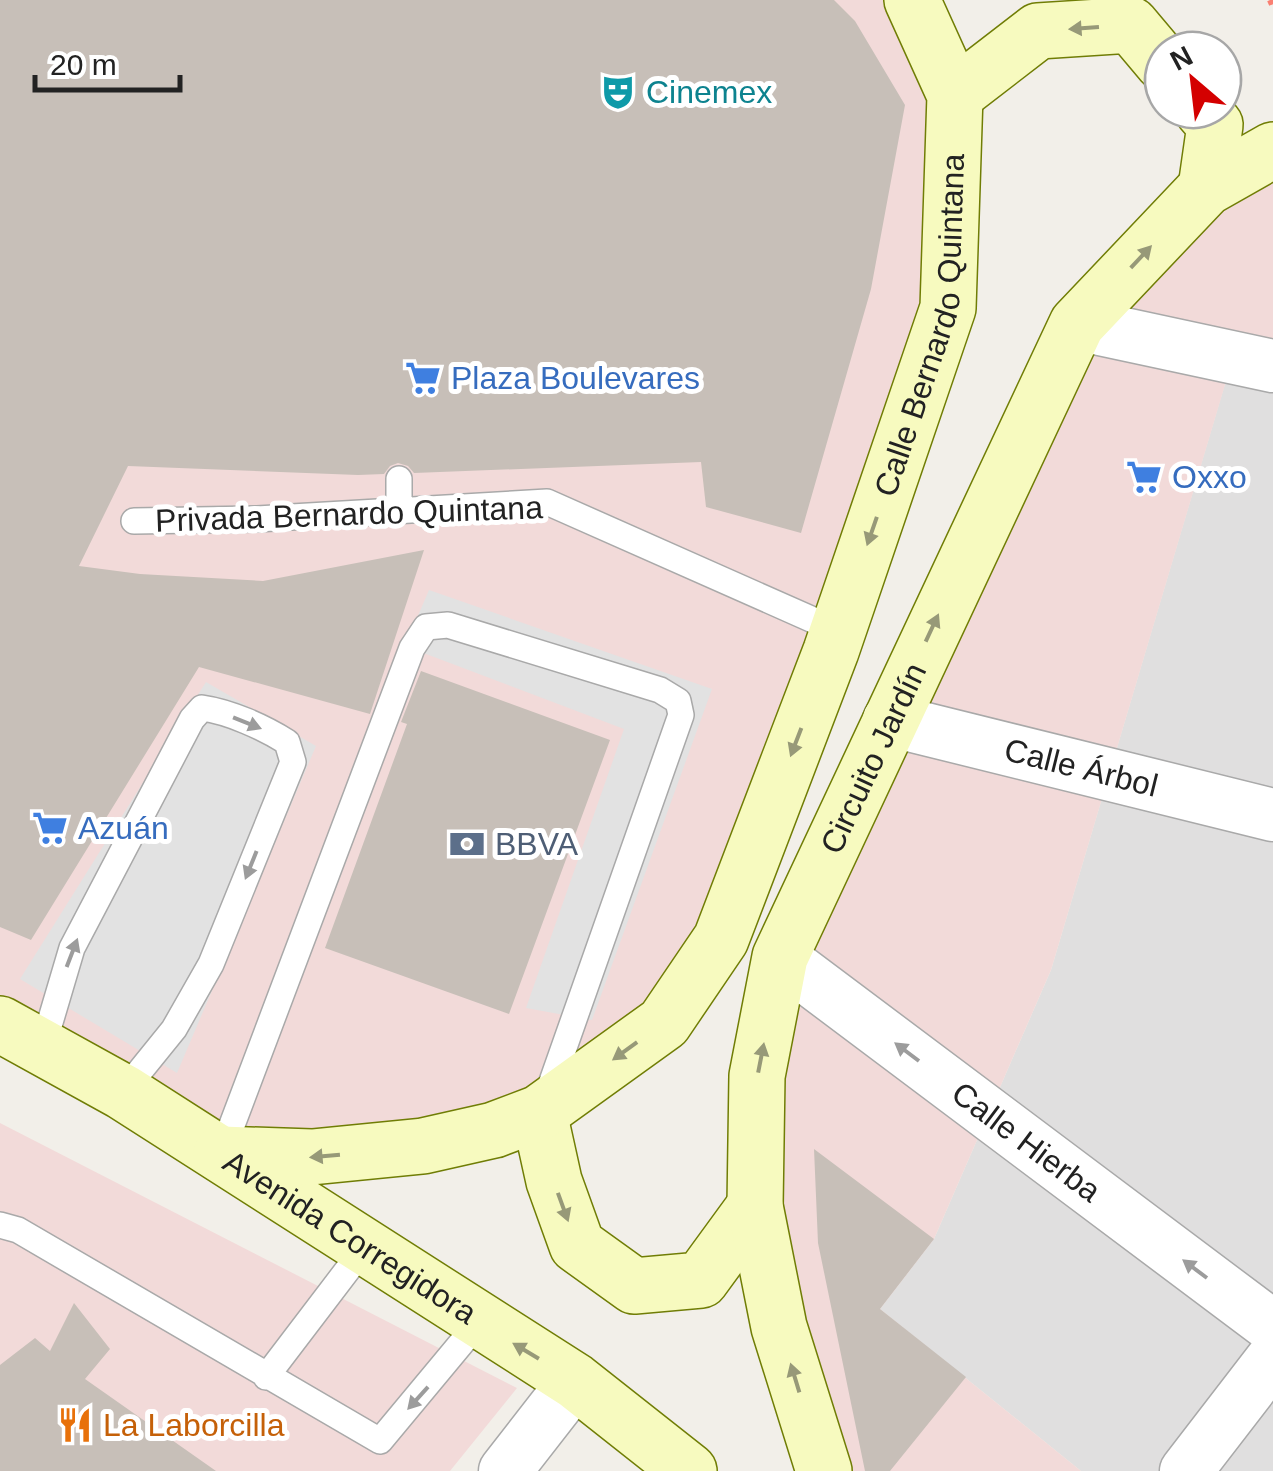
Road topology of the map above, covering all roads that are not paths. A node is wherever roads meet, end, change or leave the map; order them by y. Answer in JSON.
{"nodes":[{"id":1,"x":912,"y":0,"type":"edge"},
{"id":2,"x":1143,"y":40,"type":"edge"},
{"id":3,"x":955,"y":95,"type":"junction"},
{"id":4,"x":1214,"y":130,"type":"edge"},
{"id":5,"x":1273,"y":150,"type":"edge"},
{"id":6,"x":1206,"y":188,"type":"junction"},
{"id":7,"x":1077,"y":324,"type":"junction"},
{"id":8,"x":1273,"y":366,"type":"edge"},
{"id":9,"x":399,"y":479,"type":"dead end"},
{"id":10,"x":399,"y":510,"type":"junction"},
{"id":11,"x":134,"y":521,"type":"dead end"},
{"id":12,"x":834,"y":641,"type":"junction"},
{"id":13,"x":889,"y":720,"type":"junction"},
{"id":14,"x":1273,"y":815,"type":"edge"},
{"id":15,"x":780,"y":957,"type":"junction"},
{"id":16,"x":22,"y":1035,"type":"edge"},
{"id":17,"x":123,"y":1092,"type":"junction"},
{"id":18,"x":539,"y":1113,"type":"junction"},
{"id":19,"x":221,"y":1154,"type":"junction"},
{"id":20,"x":755,"y":1206,"type":"junction"},
{"id":21,"x":0,"y":1225,"type":"edge"},
{"id":22,"x":364,"y":1247,"type":"junction"},
{"id":23,"x":479,"y":1322,"type":"junction"},
{"id":24,"x":1273,"y":1327,"type":"edge"},
{"id":25,"x":1273,"y":1358,"type":"edge"},
{"id":26,"x":266,"y":1377,"type":"junction"},
{"id":27,"x":576,"y":1381,"type":"junction"},
{"id":28,"x":505,"y":1471,"type":"edge"},
{"id":29,"x":688,"y":1471,"type":"edge"},
{"id":30,"x":824,"y":1471,"type":"edge"},
{"id":31,"x":1186,"y":1471,"type":"edge"}],
"edges":[{"from":1,"to":3,"type":"street","name":"Calle Bernardo Quintana"},
{"from":2,"to":3,"type":"street","one_way":true},
{"from":3,"to":12,"type":"street","name":"Calle Bernardo Quintana","one_way":true},
{"from":4,"to":6,"type":"street"},
{"from":5,"to":6,"type":"street","name":"Circuito Jardín"},
{"from":7,"to":6,"type":"street","name":"Circuito Jardín","one_way":true},
{"from":7,"to":8,"type":"street"},
{"from":13,"to":7,"type":"street","name":"Circuito Jardín","one_way":true},
{"from":9,"to":10,"type":"lane"},
{"from":10,"to":11,"type":"lane","name":"Privada Bernardo Quintana"},
{"from":10,"to":12,"type":"lane","name":"Privada Bernardo Quintana"},
{"from":12,"to":18,"type":"street","one_way":true},
{"from":13,"to":14,"type":"street","name":"Calle Árbol"},
{"from":13,"to":15,"type":"street","name":"Circuito Jardín"},
{"from":20,"to":15,"type":"street","name":"Circuito Jardín","one_way":true},
{"from":24,"to":15,"type":"street","name":"Calle Hierba","one_way":true},
{"from":16,"to":17,"type":"street","name":"Avenida Corregidora"},
{"from":16,"to":17,"type":"lane","one_way":true},
{"from":17,"to":19,"type":"street","name":"Avenida Corregidora"},
{"from":18,"to":19,"type":"street","one_way":true},
{"from":18,"to":19,"type":"lane"},
{"from":18,"to":20,"type":"street","one_way":true},
{"from":19,"to":22,"type":"street","name":"Avenida Corregidora"},
{"from":30,"to":20,"type":"street","name":"Circuito Jardín","one_way":true},
{"from":21,"to":26,"type":"lane"},
{"from":22,"to":23,"type":"street","name":"Avenida Corregidora"},
{"from":22,"to":26,"type":"lane"},
{"from":23,"to":26,"type":"lane","one_way":true},
{"from":27,"to":23,"type":"street","name":"Avenida Corregidora","one_way":true},
{"from":25,"to":31,"type":"street"},
{"from":27,"to":28,"type":"street"},
{"from":27,"to":29,"type":"street","name":"Avenida Corregidora"}]}
